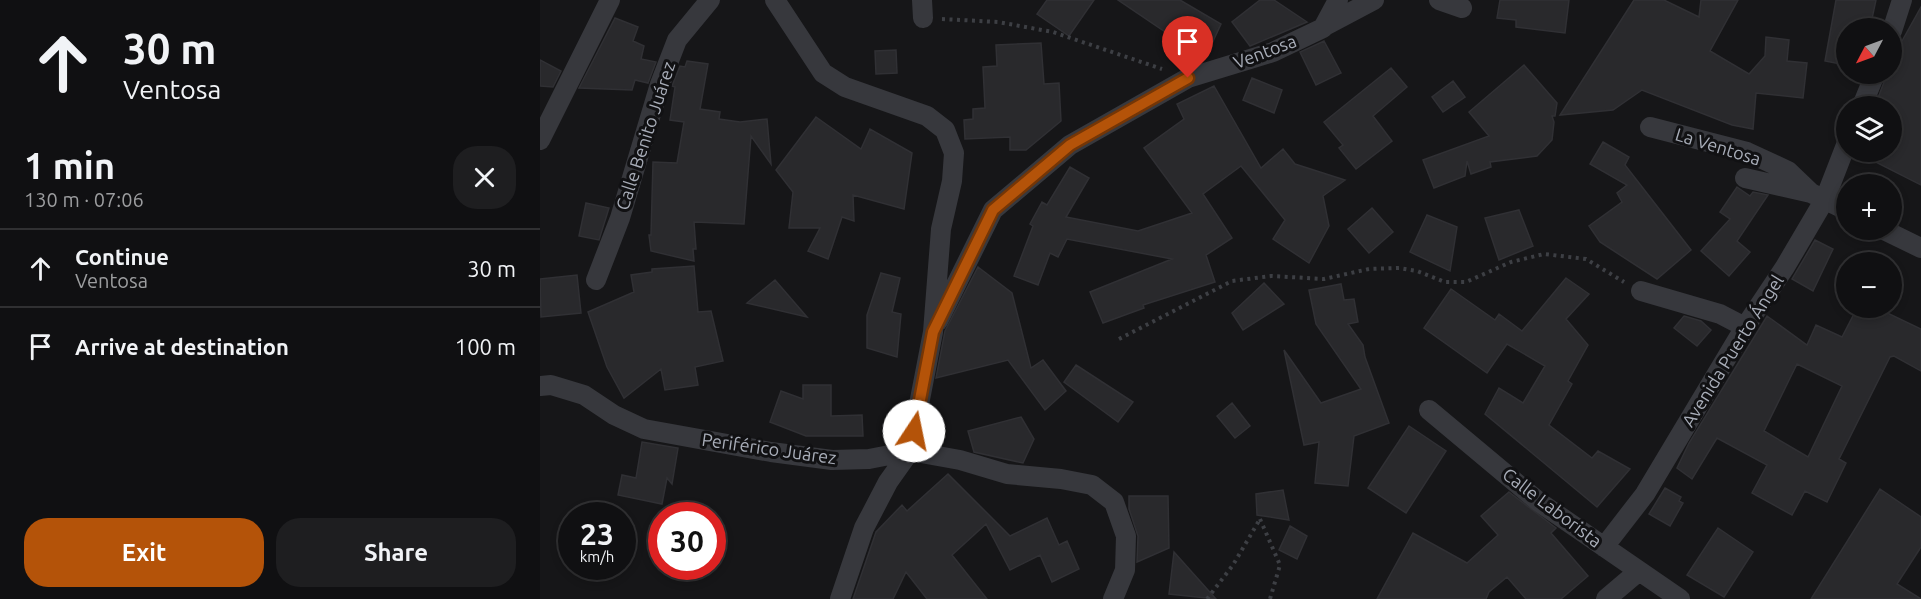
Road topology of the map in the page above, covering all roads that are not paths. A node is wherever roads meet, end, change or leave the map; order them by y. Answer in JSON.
{"nodes":[{"id":1,"x":610,"y":0,"type":"edge"},
{"id":2,"x":710,"y":0,"type":"edge"},
{"id":3,"x":776,"y":0,"type":"edge"},
{"id":4,"x":1338,"y":0,"type":"edge"},
{"id":5,"x":1374,"y":0,"type":"edge"},
{"id":6,"x":1439,"y":0,"type":"edge"},
{"id":7,"x":1902,"y":0,"type":"edge"},
{"id":8,"x":1462,"y":8,"type":"dead end"},
{"id":9,"x":1896,"y":18,"type":"edge"},
{"id":10,"x":1323,"y":27,"type":"junction"},
{"id":11,"x":1650,"y":127,"type":"dead end"},
{"id":12,"x":540,"y":140,"type":"edge"},
{"id":13,"x":1837,"y":162,"type":"edge"},
{"id":14,"x":1745,"y":177,"type":"dead end"},
{"id":15,"x":1818,"y":196,"type":"junction"},
{"id":16,"x":1836,"y":205,"type":"edge"},
{"id":17,"x":1902,"y":239,"type":"edge"},
{"id":18,"x":1921,"y":248,"type":"edge"},
{"id":19,"x":596,"y":280,"type":"dead end"},
{"id":20,"x":1641,"y":291,"type":"road end"},
{"id":21,"x":1745,"y":327,"type":"junction"},
{"id":22,"x":933,"y":332,"type":"junction"},
{"id":23,"x":540,"y":386,"type":"edge"},
{"id":24,"x":1429,"y":410,"type":"dead end"},
{"id":25,"x":910,"y":451,"type":"junction"},
{"id":26,"x":1604,"y":547,"type":"junction"},
{"id":27,"x":1639,"y":571,"type":"junction"},
{"id":28,"x":840,"y":599,"type":"edge"},
{"id":29,"x":1113,"y":599,"type":"edge"},
{"id":30,"x":1606,"y":599,"type":"edge"},
{"id":31,"x":1680,"y":599,"type":"edge"}],
"edges":[{"from":1,"to":12,"type":"street"},
{"from":2,"to":19,"type":"street","name":"Calle Benito Juárez"},
{"from":3,"to":22,"type":"street"},
{"from":4,"to":10,"type":"street"},
{"from":5,"to":10,"type":"street","name":"Ventosa"},
{"from":6,"to":8,"type":"street"},
{"from":7,"to":9,"type":"street"},
{"from":10,"to":22,"type":"street","name":"Ventosa"},
{"from":11,"to":15,"type":"street","name":"La Ventosa"},
{"from":13,"to":15,"type":"street","name":"Avenida Puerto Ángel"},
{"from":14,"to":15,"type":"street"},
{"from":15,"to":16,"type":"street"},
{"from":15,"to":21,"type":"street","name":"Avenida Puerto Ángel"},
{"from":17,"to":18,"type":"street"},
{"from":20,"to":21,"type":"street"},
{"from":21,"to":26,"type":"street","name":"Avenida Puerto Ángel"},
{"from":22,"to":25,"type":"street"},
{"from":23,"to":25,"type":"street","name":"Periférico Juárez"},
{"from":24,"to":26,"type":"street","name":"Calle Laborista"},
{"from":25,"to":28,"type":"street"},
{"from":25,"to":29,"type":"street","name":"Periférico Juárez"},
{"from":26,"to":27,"type":"street","name":"Calle Laborista"},
{"from":27,"to":30,"type":"street"},
{"from":27,"to":31,"type":"street","name":"Calle Laborista"}]}
